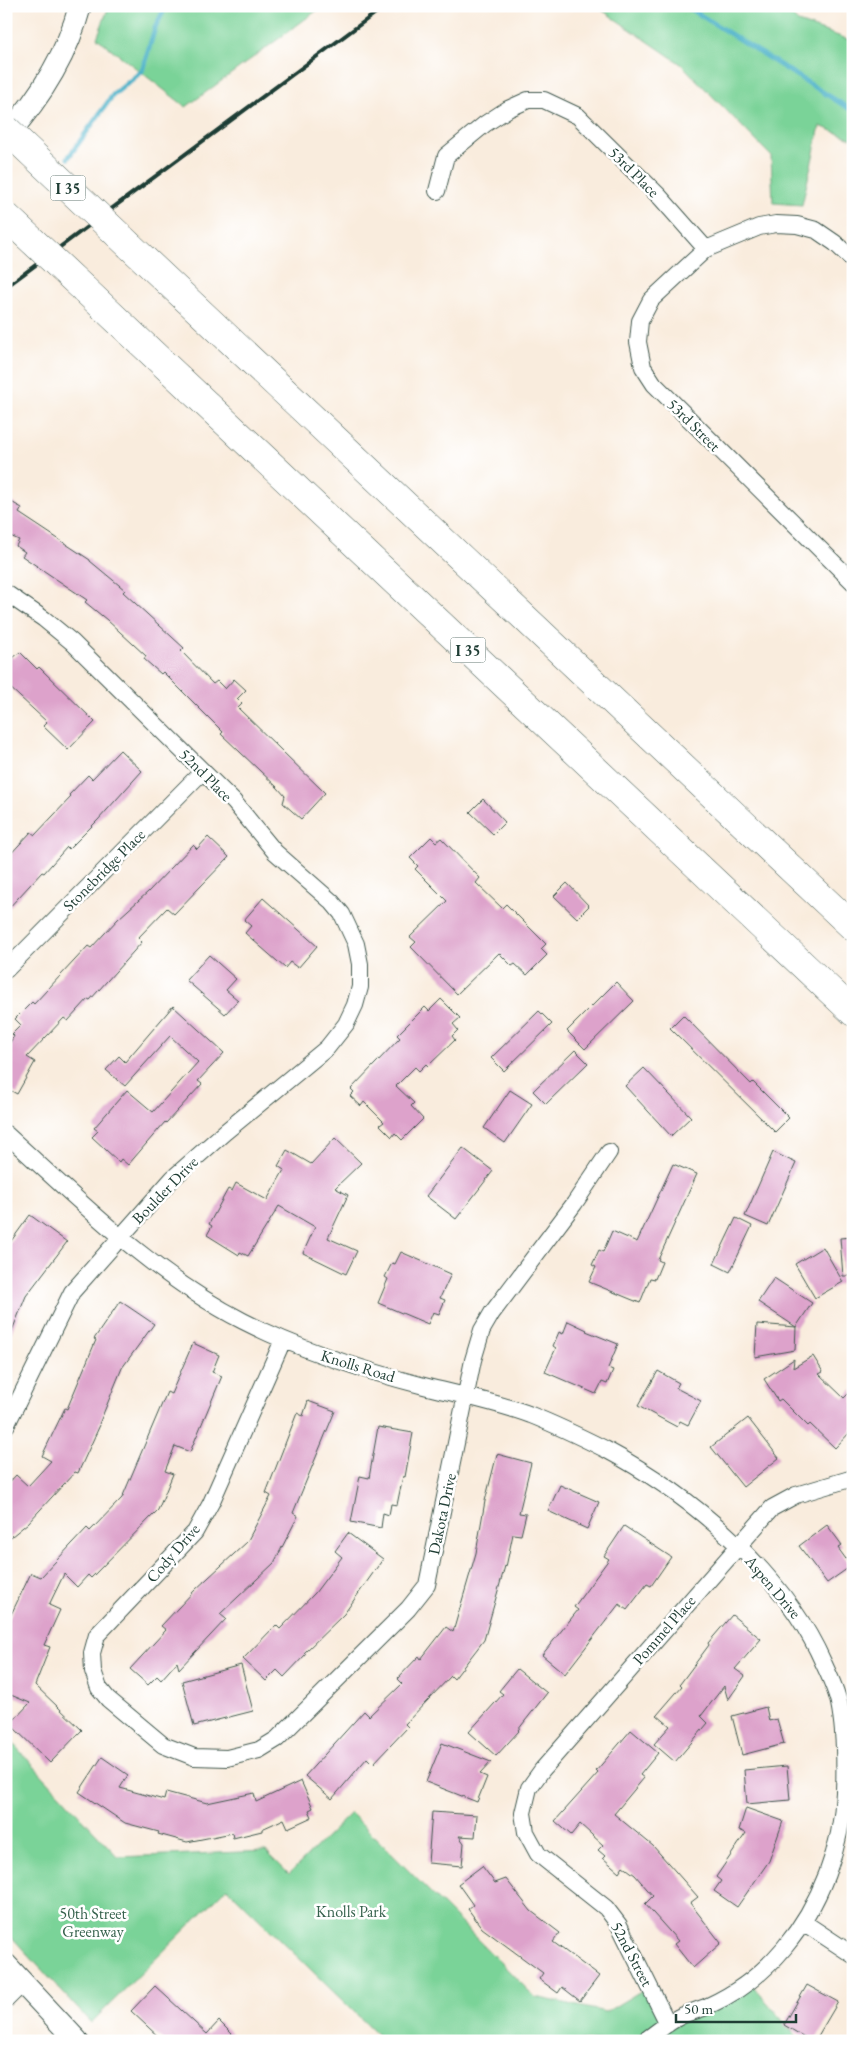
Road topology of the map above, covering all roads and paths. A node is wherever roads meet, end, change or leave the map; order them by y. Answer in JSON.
{"nodes":[{"id":1,"x":80,"y":6,"type":"edge"},
{"id":2,"x":6,"y":129,"type":"edge"},
{"id":3,"x":6,"y":136,"type":"edge"},
{"id":4,"x":437,"y":191,"type":"dead end"},
{"id":5,"x":6,"y":216,"type":"edge"},
{"id":6,"x":706,"y":249,"type":"junction"},
{"id":7,"x":853,"y":260,"type":"edge"},
{"id":8,"x":853,"y":582,"type":"edge"},
{"id":9,"x":6,"y":593,"type":"edge"},
{"id":10,"x":202,"y":771,"type":"junction"},
{"id":11,"x":853,"y":927,"type":"edge"},
{"id":12,"x":6,"y":970,"type":"edge"},
{"id":13,"x":360,"y":987,"type":"joint"},
{"id":14,"x":853,"y":1012,"type":"edge"},
{"id":15,"x":6,"y":1134,"type":"edge"},
{"id":16,"x":609,"y":1152,"type":"dead end"},
{"id":17,"x":120,"y":1237,"type":"junction"},
{"id":18,"x":283,"y":1340,"type":"junction"},
{"id":19,"x":466,"y":1395,"type":"junction"},
{"id":20,"x":6,"y":1426,"type":"edge"},
{"id":21,"x":853,"y":1478,"type":"edge"},
{"id":22,"x":738,"y":1547,"type":"junction"},
{"id":23,"x":163,"y":1745,"type":"joint"},
{"id":24,"x":849,"y":1762,"type":"edge"},
{"id":25,"x":525,"y":1830,"type":"joint"},
{"id":26,"x":803,"y":1922,"type":"junction"},
{"id":27,"x":853,"y":1955,"type":"edge"},
{"id":28,"x":6,"y":1965,"type":"edge"},
{"id":29,"x":23,"y":1983,"type":"junction"},
{"id":30,"x":6,"y":2000,"type":"edge"},
{"id":31,"x":668,"y":2024,"type":"junction"},
{"id":32,"x":77,"y":2041,"type":"edge"},
{"id":33,"x":644,"y":2041,"type":"edge"}],
"edges":[{"from":1,"to":3,"type":"main road"},
{"from":2,"to":11,"type":"highway","number":"I 35","bridge":true},
{"from":4,"to":6,"type":"street","name":"53rd Place"},
{"from":5,"to":14,"type":"highway","number":"I 35","bridge":true},
{"from":6,"to":7,"type":"street"},
{"from":6,"to":8,"type":"street","name":"53rd Street"},
{"from":9,"to":10,"type":"street","name":"52nd Place"},
{"from":10,"to":12,"type":"street","name":"Stonebridge Place"},
{"from":10,"to":13,"type":"street","name":"52nd Place"},
{"from":13,"to":17,"type":"street","name":"Boulder Drive"},
{"from":15,"to":17,"type":"street","name":"Knolls Road"},
{"from":16,"to":19,"type":"street","name":"Dakota Drive"},
{"from":17,"to":18,"type":"street","name":"Knolls Road"},
{"from":17,"to":20,"type":"street","name":"Boulder Drive"},
{"from":18,"to":19,"type":"street","name":"Knolls Road"},
{"from":18,"to":23,"type":"street","name":"Cody Drive"},
{"from":19,"to":22,"type":"street","name":"Knolls Road"},
{"from":19,"to":23,"type":"street","name":"Dakota Drive"},
{"from":21,"to":22,"type":"street","name":"Pommel Place"},
{"from":22,"to":24,"type":"street","name":"Aspen Drive"},
{"from":22,"to":25,"type":"street","name":"Pommel Place"},
{"from":24,"to":26,"type":"street","name":"Aspen Drive"},
{"from":25,"to":31,"type":"street","name":"52nd Street"},
{"from":26,"to":27,"type":"street"},
{"from":26,"to":31,"type":"street","name":"Aspen Drive"},
{"from":28,"to":29,"type":"main road"},
{"from":29,"to":30,"type":"street"},
{"from":29,"to":32,"type":"main road"},
{"from":31,"to":33,"type":"street","name":"Aspen Drive"}]}
